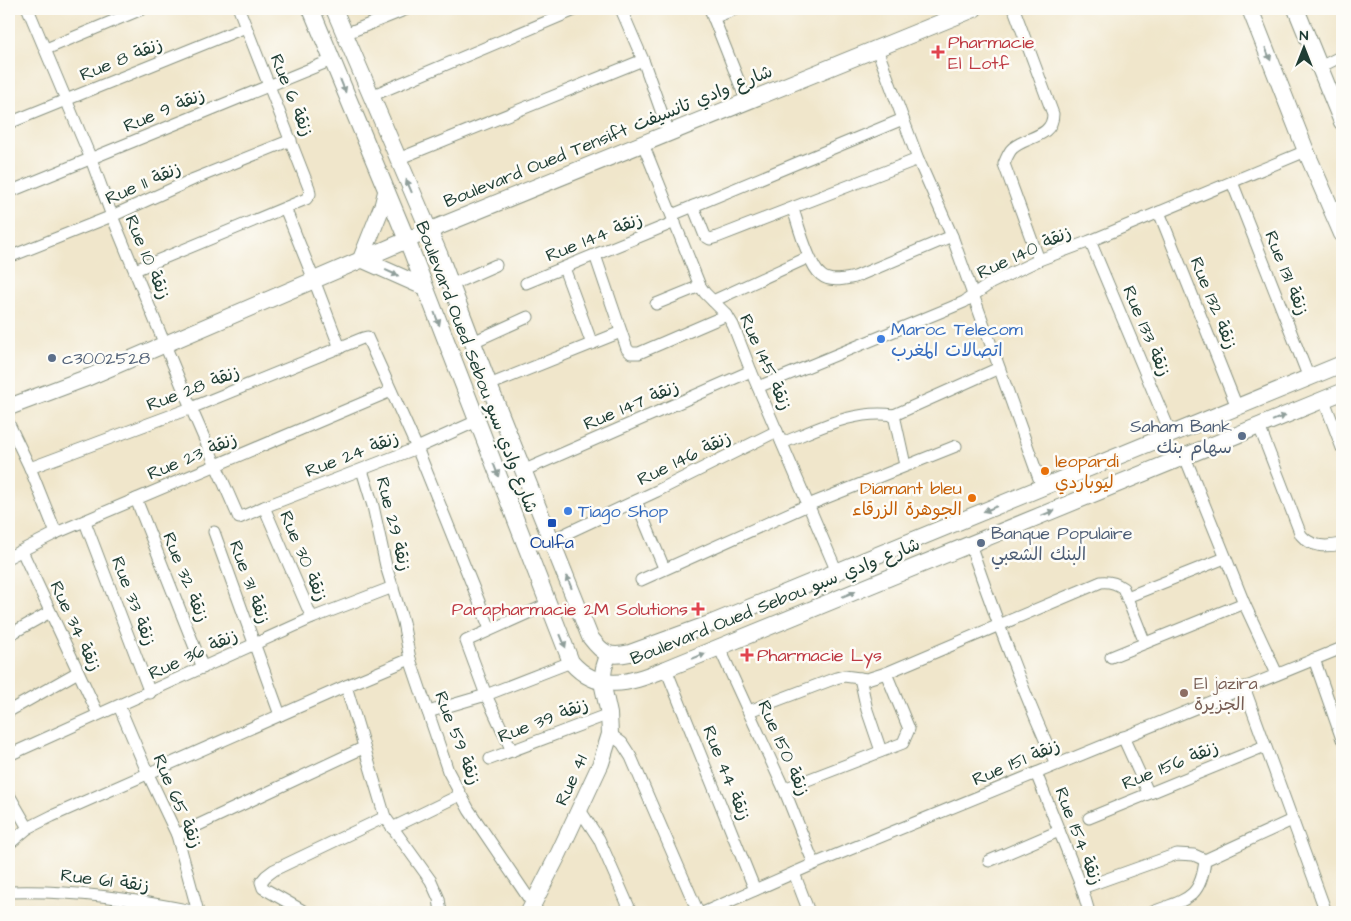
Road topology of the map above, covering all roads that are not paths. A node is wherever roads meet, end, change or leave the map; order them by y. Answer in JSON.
{"nodes":[{"id":1,"x":28,"y":9,"type":"edge"},
{"id":2,"x":142,"y":9,"type":"edge"},
{"id":3,"x":239,"y":9,"type":"edge"},
{"id":4,"x":311,"y":9,"type":"edge"},
{"id":5,"x":334,"y":9,"type":"edge"},
{"id":6,"x":407,"y":9,"type":"edge"},
{"id":7,"x":577,"y":9,"type":"edge"},
{"id":8,"x":621,"y":9,"type":"edge"},
{"id":9,"x":736,"y":9,"type":"edge"},
{"id":10,"x":974,"y":9,"type":"edge"},
{"id":11,"x":1014,"y":9,"type":"edge"},
{"id":12,"x":1250,"y":9,"type":"edge"},
{"id":13,"x":1296,"y":9,"type":"edge"},
{"id":14,"x":712,"y":13,"type":"edge"},
{"id":15,"x":246,"y":27,"type":"junction"},
{"id":16,"x":345,"y":34,"type":"junction"},
{"id":17,"x":46,"y":49,"type":"junction"},
{"id":18,"x":877,"y":50,"type":"junction"},
{"id":19,"x":1342,"y":56,"type":"edge"},
{"id":20,"x":332,"y":60,"type":"junction"},
{"id":21,"x":642,"y":60,"type":"junction"},
{"id":22,"x":1320,"y":66,"type":"junction"},
{"id":23,"x":269,"y":85,"type":"junction"},
{"id":24,"x":371,"y":96,"type":"junction"},
{"id":25,"x":66,"y":100,"type":"junction"},
{"id":26,"x":747,"y":102,"type":"junction"},
{"id":27,"x":903,"y":119,"type":"junction"},
{"id":28,"x":10,"y":120,"type":"edge"},
{"id":29,"x":1342,"y":122,"type":"edge"},
{"id":30,"x":669,"y":133,"type":"junction"},
{"id":31,"x":291,"y":140,"type":"junction"},
{"id":32,"x":642,"y":144,"type":"junction"},
{"id":33,"x":1306,"y":151,"type":"junction"},
{"id":34,"x":91,"y":159,"type":"junction"},
{"id":35,"x":398,"y":159,"type":"junction"},
{"id":36,"x":918,"y":159,"type":"junction"},
{"id":37,"x":1232,"y":182,"type":"junction"},
{"id":38,"x":9,"y":192,"type":"edge"},
{"id":39,"x":386,"y":192,"type":"junction"},
{"id":40,"x":693,"y":206,"type":"junction"},
{"id":41,"x":285,"y":208,"type":"junction"},
{"id":42,"x":793,"y":209,"type":"junction"},
{"id":43,"x":1159,"y":212,"type":"junction"},
{"id":44,"x":112,"y":216,"type":"junction"},
{"id":45,"x":674,"y":218,"type":"junction"},
{"id":46,"x":428,"y":231,"type":"junction"},
{"id":47,"x":1342,"y":234,"type":"edge"},
{"id":48,"x":952,"y":236,"type":"junction"},
{"id":49,"x":407,"y":240,"type":"junction"},
{"id":50,"x":1090,"y":241,"type":"junction"},
{"id":51,"x":594,"y":255,"type":"junction"},
{"id":52,"x":9,"y":257,"type":"edge"},
{"id":53,"x":809,"y":257,"type":"junction"},
{"id":54,"x":361,"y":259,"type":"junction"},
{"id":55,"x":1039,"y":260,"type":"junction"},
{"id":56,"x":496,"y":265,"type":"dead end"},
{"id":57,"x":564,"y":268,"type":"junction"},
{"id":58,"x":135,"y":270,"type":"junction"},
{"id":59,"x":314,"y":280,"type":"junction"},
{"id":60,"x":526,"y":284,"type":"dead end"},
{"id":61,"x":451,"y":285,"type":"junction"},
{"id":62,"x":700,"y":286,"type":"junction"},
{"id":63,"x":424,"y":287,"type":"junction"},
{"id":64,"x":973,"y":296,"type":"junction"},
{"id":65,"x":713,"y":301,"type":"junction"},
{"id":66,"x":656,"y":304,"type":"dead end"},
{"id":67,"x":727,"y":315,"type":"junction"},
{"id":68,"x":528,"y":317,"type":"dead end"},
{"id":69,"x":621,"y":332,"type":"junction"},
{"id":70,"x":473,"y":342,"type":"junction"},
{"id":71,"x":592,"y":344,"type":"junction"},
{"id":72,"x":165,"y":345,"type":"junction"},
{"id":73,"x":340,"y":348,"type":"junction"},
{"id":74,"x":1342,"y":364,"type":"edge"},
{"id":75,"x":999,"y":368,"type":"junction"},
{"id":76,"x":751,"y":372,"type":"junction"},
{"id":77,"x":1309,"y":378,"type":"junction"},
{"id":78,"x":489,"y":385,"type":"junction"},
{"id":79,"x":758,"y":387,"type":"junction"},
{"id":80,"x":391,"y":391,"type":"junction"},
{"id":81,"x":1342,"y":392,"type":"edge"},
{"id":82,"x":1324,"y":400,"type":"junction"},
{"id":83,"x":9,"y":407,"type":"edge"},
{"id":84,"x":1237,"y":407,"type":"junction"},
{"id":85,"x":191,"y":408,"type":"junction"},
{"id":86,"x":894,"y":415,"type":"junction"},
{"id":87,"x":477,"y":421,"type":"junction"},
{"id":88,"x":9,"y":424,"type":"edge"},
{"id":89,"x":1260,"y":426,"type":"junction"},
{"id":90,"x":777,"y":432,"type":"junction"},
{"id":91,"x":1171,"y":434,"type":"junction"},
{"id":92,"x":782,"y":443,"type":"junction"},
{"id":93,"x":956,"y":446,"type":"dead end"},
{"id":94,"x":417,"y":448,"type":"junction"},
{"id":95,"x":1342,"y":448,"type":"edge"},
{"id":96,"x":1185,"y":457,"type":"junction"},
{"id":97,"x":905,"y":465,"type":"junction"},
{"id":98,"x":215,"y":466,"type":"junction"},
{"id":99,"x":30,"y":468,"type":"junction"},
{"id":100,"x":362,"y":470,"type":"junction"},
{"id":101,"x":525,"y":470,"type":"junction"},
{"id":102,"x":1042,"y":487,"type":"junction"},
{"id":103,"x":136,"y":499,"type":"junction"},
{"id":104,"x":636,"y":501,"type":"junction"},
{"id":105,"x":808,"y":505,"type":"junction"},
{"id":106,"x":264,"y":507,"type":"junction"},
{"id":107,"x":239,"y":518,"type":"joint"},
{"id":108,"x":85,"y":522,"type":"junction"},
{"id":109,"x":214,"y":532,"type":"dead end"},
{"id":110,"x":56,"y":533,"type":"junction"},
{"id":111,"x":552,"y":540,"type":"junction"},
{"id":112,"x":970,"y":544,"type":"junction"},
{"id":113,"x":1342,"y":544,"type":"edge"},
{"id":114,"x":22,"y":551,"type":"junction"},
{"id":115,"x":9,"y":557,"type":"edge"},
{"id":116,"x":1225,"y":558,"type":"junction"},
{"id":117,"x":664,"y":568,"type":"junction"},
{"id":118,"x":837,"y":572,"type":"junction"},
{"id":119,"x":641,"y":580,"type":"dead end"},
{"id":120,"x":393,"y":587,"type":"junction"},
{"id":121,"x":1128,"y":597,"type":"junction"},
{"id":122,"x":1244,"y":603,"type":"junction"},
{"id":123,"x":548,"y":604,"type":"junction"},
{"id":124,"x":50,"y":612,"type":"junction"},
{"id":125,"x":312,"y":618,"type":"junction"},
{"id":126,"x":998,"y":624,"type":"junction"},
{"id":127,"x":490,"y":629,"type":"junction"},
{"id":128,"x":9,"y":635,"type":"edge"},
{"id":129,"x":1145,"y":643,"type":"junction"},
{"id":130,"x":254,"y":645,"type":"junction"},
{"id":131,"x":719,"y":647,"type":"junction"},
{"id":132,"x":1342,"y":648,"type":"edge"},
{"id":133,"x":608,"y":655,"type":"junction"},
{"id":134,"x":1111,"y":657,"type":"dead end"},
{"id":135,"x":410,"y":659,"type":"junction"},
{"id":136,"x":1314,"y":659,"type":"junction"},
{"id":137,"x":572,"y":662,"type":"junction"},
{"id":138,"x":203,"y":668,"type":"junction"},
{"id":139,"x":666,"y":669,"type":"junction"},
{"id":140,"x":78,"y":672,"type":"junction"},
{"id":141,"x":886,"y":673,"type":"junction"},
{"id":142,"x":1277,"y":674,"type":"junction"},
{"id":143,"x":860,"y":678,"type":"junction"},
{"id":144,"x":602,"y":682,"type":"junction"},
{"id":145,"x":346,"y":686,"type":"junction"},
{"id":146,"x":1244,"y":687,"type":"junction"},
{"id":147,"x":150,"y":692,"type":"junction"},
{"id":148,"x":486,"y":695,"type":"junction"},
{"id":149,"x":119,"y":706,"type":"junction"},
{"id":150,"x":9,"y":711,"type":"edge"},
{"id":151,"x":749,"y":711,"type":"junction"},
{"id":152,"x":428,"y":712,"type":"junction"},
{"id":153,"x":98,"y":714,"type":"junction"},
{"id":154,"x":609,"y":714,"type":"junction"},
{"id":155,"x":280,"y":715,"type":"junction"},
{"id":156,"x":610,"y":734,"type":"junction"},
{"id":157,"x":1123,"y":737,"type":"junction"},
{"id":158,"x":1342,"y":739,"type":"edge"},
{"id":159,"x":1265,"y":746,"type":"junction"},
{"id":160,"x":363,"y":748,"type":"junction"},
{"id":161,"x":512,"y":750,"type":"junction"},
{"id":162,"x":881,"y":751,"type":"junction"},
{"id":163,"x":9,"y":755,"type":"edge"},
{"id":164,"x":490,"y":759,"type":"dead end"},
{"id":165,"x":1056,"y":764,"type":"junction"},
{"id":166,"x":1036,"y":773,"type":"junction"},
{"id":167,"x":148,"y":774,"type":"junction"},
{"id":168,"x":784,"y":789,"type":"junction"},
{"id":169,"x":1148,"y":792,"type":"junction"},
{"id":170,"x":9,"y":795,"type":"edge"},
{"id":171,"x":460,"y":795,"type":"junction"},
{"id":172,"x":580,"y":810,"type":"junction"},
{"id":173,"x":384,"y":817,"type":"junction"},
{"id":174,"x":1089,"y":818,"type":"dead end"},
{"id":175,"x":1292,"y":820,"type":"junction"},
{"id":176,"x":28,"y":828,"type":"junction"},
{"id":177,"x":392,"y":828,"type":"junction"},
{"id":178,"x":1059,"y":831,"type":"junction"},
{"id":179,"x":177,"y":835,"type":"junction"},
{"id":180,"x":9,"y":844,"type":"edge"},
{"id":181,"x":1205,"y":860,"type":"junction"},
{"id":182,"x":989,"y":861,"type":"dead end"},
{"id":183,"x":814,"y":864,"type":"junction"},
{"id":184,"x":794,"y":872,"type":"junction"},
{"id":185,"x":1082,"y":888,"type":"junction"},
{"id":186,"x":755,"y":890,"type":"junction"},
{"id":187,"x":9,"y":892,"type":"edge"},
{"id":188,"x":533,"y":909,"type":"edge"},
{"id":189,"x":198,"y":912,"type":"edge"},
{"id":190,"x":305,"y":912,"type":"edge"},
{"id":191,"x":441,"y":912,"type":"edge"},
{"id":192,"x":631,"y":912,"type":"edge"},
{"id":193,"x":698,"y":912,"type":"edge"},
{"id":194,"x":705,"y":912,"type":"edge"},
{"id":195,"x":810,"y":912,"type":"edge"},
{"id":196,"x":1089,"y":912,"type":"edge"},
{"id":197,"x":1154,"y":912,"type":"edge"},
{"id":198,"x":1326,"y":912,"type":"edge"}],
"edges":[{"from":1,"to":17,"type":"street","name":"Rue 10 زنقة"},
{"from":2,"to":17,"type":"street"},
{"from":3,"to":15,"type":"street","name":"Rue 6 زنقة"},
{"from":4,"to":20,"type":"street","name":"Boulevard Oued Sebou شارع وادي سبو"},
{"from":5,"to":16,"type":"street","name":"Boulevard Oued Sebou شارع وادي سبو"},
{"from":6,"to":16,"type":"street"},
{"from":7,"to":24,"type":"street"},
{"from":8,"to":21,"type":"street"},
{"from":9,"to":14,"type":"street"},
{"from":10,"to":18,"type":"street","name":"Boulevard Oued Tensift شارع وادي تانسيفت"},
{"from":11,"to":55,"type":"street"},
{"from":12,"to":33,"type":"street","one_way":true},
{"from":13,"to":22,"type":"street"},
{"from":14,"to":26,"type":"street"},
{"from":15,"to":23,"type":"street","name":"Rue 6 زنقة"},
{"from":15,"to":25,"type":"street","name":"Rue 8 زنقة"},
{"from":16,"to":24,"type":"street","name":"Boulevard Oued Sebou شارع وادي سبو"},
{"from":17,"to":25,"type":"street","name":"Rue 10 زنقة"},
{"from":18,"to":26,"type":"street","name":"Boulevard Oued Tensift شارع وادي تانسيفت"},
{"from":18,"to":27,"type":"street"},
{"from":19,"to":22,"type":"street"},
{"from":20,"to":23,"type":"street","name":"Rue 9 زنقة"},
{"from":20,"to":39,"type":"street","name":"Boulevard Oued Sebou شارع وادي سبو","one_way":true},
{"from":21,"to":30,"type":"street"},
{"from":21,"to":35,"type":"street"},
{"from":22,"to":29,"type":"street"},
{"from":23,"to":31,"type":"street","name":"Rue 6 زنقة"},
{"from":23,"to":34,"type":"street","name":"Rue 9 زنقة"},
{"from":24,"to":35,"type":"street","name":"Boulevard Oued Sebou شارع وادي سبو"},
{"from":25,"to":28,"type":"street","name":"Rue 8 زنقة"},
{"from":25,"to":34,"type":"street","name":"Rue 10 زنقة"},
{"from":26,"to":30,"type":"street","name":"Boulevard Oued Tensift شارع وادي تانسيفت"},
{"from":27,"to":36,"type":"street"},
{"from":27,"to":40,"type":"street","name":"Rue 144 زنقة"},
{"from":30,"to":32,"type":"street","name":"Boulevard Oued Tensift شارع وادي تانسيفت"},
{"from":31,"to":41,"type":"street","name":"Rue 6 زنقة"},
{"from":31,"to":44,"type":"street","name":"Rue 11 زنقة"},
{"from":32,"to":45,"type":"street","name":"Rue 145 زنقة"},
{"from":32,"to":46,"type":"street","name":"Boulevard Oued Tensift شارع وادي تانسيفت"},
{"from":33,"to":37,"type":"street","name":"Rue 140 زنقة"},
{"from":33,"to":47,"type":"street"},
{"from":34,"to":38,"type":"street","name":"Rue 9 زنقة"},
{"from":34,"to":44,"type":"street","name":"Rue 10 زنقة"},
{"from":46,"to":35,"type":"street","name":"Boulevard Oued Sebou شارع وادي سبو","one_way":true},
{"from":36,"to":42,"type":"street"},
{"from":36,"to":48,"type":"street"},
{"from":37,"to":43,"type":"street","name":"Rue 140 زنقة"},
{"from":37,"to":77,"type":"street","name":"Rue 131 زنقة"},
{"from":39,"to":49,"type":"street","name":"Boulevard Oued Sebou شارع وادي سبو"},
{"from":39,"to":54,"type":"street"},
{"from":40,"to":42,"type":"street"},
{"from":40,"to":45,"type":"street","name":"Rue 144 زنقة"},
{"from":41,"to":58,"type":"street"},
{"from":41,"to":59,"type":"street"},
{"from":42,"to":53,"type":"street"},
{"from":43,"to":50,"type":"street","name":"Rue 140 زنقة"},
{"from":43,"to":84,"type":"street","name":"Rue 132 زنقة"},
{"from":44,"to":52,"type":"street","name":"Rue 11 زنقة"},
{"from":44,"to":58,"type":"street","name":"Rue 10 زنقة"},
{"from":45,"to":51,"type":"street","name":"Rue 144 زنقة"},
{"from":45,"to":62,"type":"street","name":"Rue 145 زنقة"},
{"from":46,"to":49,"type":"street","name":"Boulevard Oued Tensift شارع وادي تانسيفت"},
{"from":46,"to":61,"type":"street","name":"Boulevard Oued Sebou شارع وادي سبو"},
{"from":48,"to":53,"type":"street"},
{"from":48,"to":64,"type":"street"},
{"from":49,"to":54,"type":"street","name":"Boulevard Oued Tensift شارع وادي تانسيفت"},
{"from":49,"to":63,"type":"street","name":"Boulevard Oued Sebou شارع وادي سبو"},
{"from":50,"to":55,"type":"street","name":"Rue 140 زنقة"},
{"from":50,"to":91,"type":"street","name":"Rue 133 زنقة"},
{"from":51,"to":57,"type":"street","name":"Rue 144 زنقة"},
{"from":51,"to":69,"type":"street"},
{"from":53,"to":65,"type":"street"},
{"from":54,"to":59,"type":"street","name":"Boulevard Oued Tensift شارع وادي تانسيفت"},
{"from":54,"to":63,"type":"street","one_way":true},
{"from":55,"to":64,"type":"street","name":"Rue 140 زنقة"},
{"from":56,"to":61,"type":"street"},
{"from":57,"to":60,"type":"street","name":"Rue 144 زنقة"},
{"from":57,"to":71,"type":"street"},
{"from":58,"to":72,"type":"street","name":"Rue 10 زنقة"},
{"from":59,"to":72,"type":"street","name":"Boulevard Oued Tensift شارع وادي تانسيفت"},
{"from":59,"to":73,"type":"street"},
{"from":61,"to":70,"type":"street","name":"Boulevard Oued Sebou شارع وادي سبو"},
{"from":62,"to":65,"type":"street","name":"Rue 145 زنقة"},
{"from":62,"to":66,"type":"street"},
{"from":63,"to":87,"type":"street","name":"Boulevard Oued Sebou شارع وادي سبو","one_way":true},
{"from":64,"to":75,"type":"street"},
{"from":64,"to":79,"type":"street","name":"Rue 140 زنقة"},
{"from":65,"to":67,"type":"street","name":"Rue 145 زنقة"},
{"from":67,"to":69,"type":"street"},
{"from":67,"to":76,"type":"street","name":"Rue 145 زنقة"},
{"from":68,"to":70,"type":"street"},
{"from":69,"to":71,"type":"street"},
{"from":70,"to":78,"type":"street","name":"Boulevard Oued Sebou شارع وادي سبو"},
{"from":71,"to":78,"type":"street"},
{"from":72,"to":83,"type":"street","name":"Boulevard Oued Tensift شارع وادي تانسيفت"},
{"from":72,"to":85,"type":"street","name":"Rue 10 زنقة"},
{"from":73,"to":80,"type":"street","name":"Rue 28 زنقة"},
{"from":73,"to":85,"type":"street","name":"Rue 28 زنقة"},
{"from":74,"to":77,"type":"street","name":"Boulevard Oued Sebou شارع وادي سبو"},
{"from":75,"to":86,"type":"street"},
{"from":75,"to":102,"type":"street"},
{"from":76,"to":79,"type":"street","name":"Rue 145 زنقة"},
{"from":76,"to":101,"type":"street","name":"Rue 147 زنقة"},
{"from":77,"to":84,"type":"street","name":"Boulevard Oued Sebou شارع وادي سبو"},
{"from":78,"to":101,"type":"street","name":"Boulevard Oued Sebou شارع وادي سبو"},
{"from":79,"to":90,"type":"street","name":"Rue 145 زنقة"},
{"from":80,"to":94,"type":"street"},
{"from":80,"to":98,"type":"street","name":"Rue 23 زنقة"},
{"from":81,"to":82,"type":"street","name":"Boulevard Oued Sebou شارع وادي سبو"},
{"from":89,"to":82,"type":"street","name":"Boulevard Oued Sebou شارع وادي سبو","one_way":true},
{"from":82,"to":95,"type":"street"},
{"from":84,"to":91,"type":"street","name":"Boulevard Oued Sebou شارع وادي سبو"},
{"from":85,"to":98,"type":"street","name":"Rue 10 زنقة"},
{"from":85,"to":99,"type":"street","name":"Rue 28 زنقة"},
{"from":86,"to":92,"type":"street"},
{"from":86,"to":97,"type":"street"},
{"from":87,"to":94,"type":"street","name":"Rue 24 زنقة"},
{"from":87,"to":123,"type":"street","name":"Boulevard Oued Sebou شارع وادي سبو","one_way":true},
{"from":88,"to":99,"type":"street"},
{"from":89,"to":96,"type":"street","name":"Boulevard Oued Sebou شارع وادي سبو"},
{"from":89,"to":113,"type":"street"},
{"from":90,"to":92,"type":"street","name":"Rue 145 زنقة"},
{"from":90,"to":104,"type":"street","name":"Rue 146 زنقة"},
{"from":91,"to":102,"type":"street","name":"Boulevard Oued Sebou شارع وادي سبو"},
{"from":92,"to":105,"type":"street","name":"Rue 145 زنقة"},
{"from":93,"to":97,"type":"street"},
{"from":94,"to":100,"type":"street","name":"Rue 24 زنقة"},
{"from":94,"to":127,"type":"street"},
{"from":112,"to":96,"type":"street","name":"Boulevard Oued Sebou شارع وادي سبو","one_way":true},
{"from":96,"to":116,"type":"street"},
{"from":97,"to":105,"type":"street"},
{"from":98,"to":103,"type":"street","name":"Rue 23 زنقة"},
{"from":98,"to":107,"type":"street","name":"Rue 10 زنقة"},
{"from":99,"to":110,"type":"street"},
{"from":100,"to":106,"type":"street","name":"Rue 24 زنقة"},
{"from":100,"to":120,"type":"street","name":"Rue 29 زنقة"},
{"from":101,"to":111,"type":"street","name":"Boulevard Oued Sebou شارع وادي سبو"},
{"from":102,"to":118,"type":"street","name":"Boulevard Oued Sebou شارع وادي سبو","one_way":true},
{"from":103,"to":108,"type":"street","name":"Rue 23 زنقة"},
{"from":103,"to":138,"type":"street","name":"Rue 32 زنقة"},
{"from":104,"to":111,"type":"street","name":"Rue 146 زنقة"},
{"from":104,"to":117,"type":"street"},
{"from":105,"to":117,"type":"street"},
{"from":105,"to":118,"type":"street","name":"Rue 145 زنقة"},
{"from":106,"to":107,"type":"street","name":"Rue 24 زنقة"},
{"from":106,"to":125,"type":"street","name":"Rue 30 زنقة"},
{"from":108,"to":110,"type":"street","name":"Rue 23 زنقة"},
{"from":108,"to":147,"type":"street","name":"Rue 33 زنقة"},
{"from":109,"to":130,"type":"street","name":"Rue 31 زنقة"},
{"from":110,"to":114,"type":"street","name":"Rue 23 زنقة"},
{"from":133,"to":111,"type":"street","name":"Boulevard Oued Sebou شارع وادي سبو","one_way":true},
{"from":112,"to":126,"type":"street"},
{"from":131,"to":112,"type":"street","name":"Boulevard Oued Sebou شارع وادي سبو","one_way":true},
{"from":114,"to":115,"type":"street","name":"Rue 23 زنقة"},
{"from":114,"to":124,"type":"street","name":"Rue 34 زنقة"},
{"from":116,"to":121,"type":"street"},
{"from":116,"to":122,"type":"street"},
{"from":117,"to":119,"type":"street"},
{"from":118,"to":133,"type":"street","name":"Boulevard Oued Sebou شارع وادي سبو"},
{"from":120,"to":125,"type":"street","name":"Rue 36 زنقة"},
{"from":120,"to":135,"type":"street","name":"Rue 59 زنقة"},
{"from":121,"to":126,"type":"street"},
{"from":121,"to":129,"type":"street"},
{"from":122,"to":129,"type":"street"},
{"from":122,"to":142,"type":"street"},
{"from":123,"to":127,"type":"street"},
{"from":123,"to":137,"type":"street","name":"Boulevard Oued Sebou شارع وادي سبو","one_way":true},
{"from":124,"to":128,"type":"street"},
{"from":124,"to":140,"type":"street","name":"Rue 34 زنقة"},
{"from":125,"to":130,"type":"street","name":"Rue 36 زنقة"},
{"from":126,"to":141,"type":"street"},
{"from":126,"to":165,"type":"street"},
{"from":127,"to":148,"type":"street"},
{"from":129,"to":134,"type":"street"},
{"from":130,"to":138,"type":"street","name":"Rue 36 زنقة"},
{"from":130,"to":155,"type":"street","name":"Rue 31 زنقة"},
{"from":139,"to":131,"type":"street","name":"Boulevard Oued Sebou شارع وادي سبو","one_way":true},
{"from":131,"to":151,"type":"street","name":"Rue 150 زنقة"},
{"from":132,"to":136,"type":"street","name":"Rue 151 زنقة"},
{"from":133,"to":144,"type":"street","name":"Rue 41"},
{"from":135,"to":145,"type":"street"},
{"from":135,"to":152,"type":"street","name":"Rue 59 زنقة"},
{"from":136,"to":142,"type":"street","name":"Rue 151 زنقة"},
{"from":136,"to":158,"type":"street"},
{"from":137,"to":144,"type":"street","name":"Boulevard Oued Sebou شارع وادي سبو"},
{"from":137,"to":148,"type":"street"},
{"from":138,"to":147,"type":"street","name":"Rue 36 زنقة"},
{"from":139,"to":144,"type":"street","name":"Boulevard Oued Sebou شارع وادي سبو"},
{"from":139,"to":186,"type":"street","name":"Rue 44 زنقة"},
{"from":140,"to":150,"type":"street"},
{"from":140,"to":153,"type":"street","name":"Rue 34 زنقة"},
{"from":141,"to":143,"type":"street"},
{"from":141,"to":162,"type":"street"},
{"from":142,"to":146,"type":"street","name":"Rue 151 زنقة"},
{"from":143,"to":151,"type":"street"},
{"from":143,"to":162,"type":"street"},
{"from":144,"to":154,"type":"street","name":"Rue 41"},
{"from":145,"to":155,"type":"street"},
{"from":145,"to":160,"type":"street"},
{"from":146,"to":157,"type":"street","name":"Rue 151 زنقة"},
{"from":146,"to":159,"type":"street"},
{"from":147,"to":149,"type":"street","name":"Rue 36 زنقة"},
{"from":148,"to":152,"type":"street"},
{"from":148,"to":161,"type":"street"},
{"from":149,"to":153,"type":"street","name":"Rue 36 زنقة"},
{"from":149,"to":167,"type":"street","name":"Rue 65 زنقة"},
{"from":151,"to":168,"type":"street","name":"Rue 150 زنقة"},
{"from":152,"to":171,"type":"street","name":"Rue 59 زنقة"},
{"from":153,"to":163,"type":"street","name":"Rue 36 زنقة"},
{"from":154,"to":156,"type":"street","name":"Rue 41"},
{"from":154,"to":161,"type":"street","name":"Rue 39 زنقة"},
{"from":155,"to":167,"type":"street"},
{"from":156,"to":172,"type":"street","name":"Rue 41"},
{"from":156,"to":193,"type":"street"},
{"from":157,"to":165,"type":"street","name":"Rue 151 زنقة"},
{"from":157,"to":169,"type":"street"},
{"from":159,"to":169,"type":"street","name":"Rue 156 زنقة"},
{"from":159,"to":175,"type":"street"},
{"from":160,"to":173,"type":"street"},
{"from":160,"to":179,"type":"street"},
{"from":161,"to":164,"type":"street","name":"Rue 39 زنقة"},
{"from":162,"to":168,"type":"street"},
{"from":165,"to":166,"type":"street","name":"Rue 151 زنقة"},
{"from":166,"to":178,"type":"street","name":"Rue 154 زنقة"},
{"from":166,"to":183,"type":"street","name":"Rue 151 زنقة"},
{"from":167,"to":176,"type":"street"},
{"from":167,"to":179,"type":"street","name":"Rue 65 زنقة"},
{"from":168,"to":183,"type":"street","name":"Rue 150 زنقة"},
{"from":169,"to":174,"type":"street","name":"Rue 156 زنقة"},
{"from":170,"to":176,"type":"street"},
{"from":171,"to":177,"type":"street"},
{"from":171,"to":188,"type":"street","name":"Rue 59 زنقة"},
{"from":172,"to":188,"type":"street","name":"Rue 41"},
{"from":172,"to":192,"type":"street"},
{"from":173,"to":177,"type":"street"},
{"from":173,"to":190,"type":"street"},
{"from":175,"to":181,"type":"street"},
{"from":175,"to":198,"type":"street"},
{"from":176,"to":180,"type":"street"},
{"from":177,"to":191,"type":"street"},
{"from":178,"to":182,"type":"street"},
{"from":178,"to":185,"type":"street","name":"Rue 154 زنقة"},
{"from":179,"to":189,"type":"street","name":"Rue 65 زنقة"},
{"from":181,"to":185,"type":"street"},
{"from":181,"to":197,"type":"street"},
{"from":183,"to":184,"type":"street","name":"Rue 151 زنقة"},
{"from":184,"to":186,"type":"street","name":"Rue 151 زنقة"},
{"from":184,"to":195,"type":"street"},
{"from":185,"to":196,"type":"street","name":"Rue 154 زنقة"},
{"from":186,"to":194,"type":"street","name":"Rue 151 زنقة"},
{"from":187,"to":189,"type":"street","name":"Rue 61 زنقة"}]}
